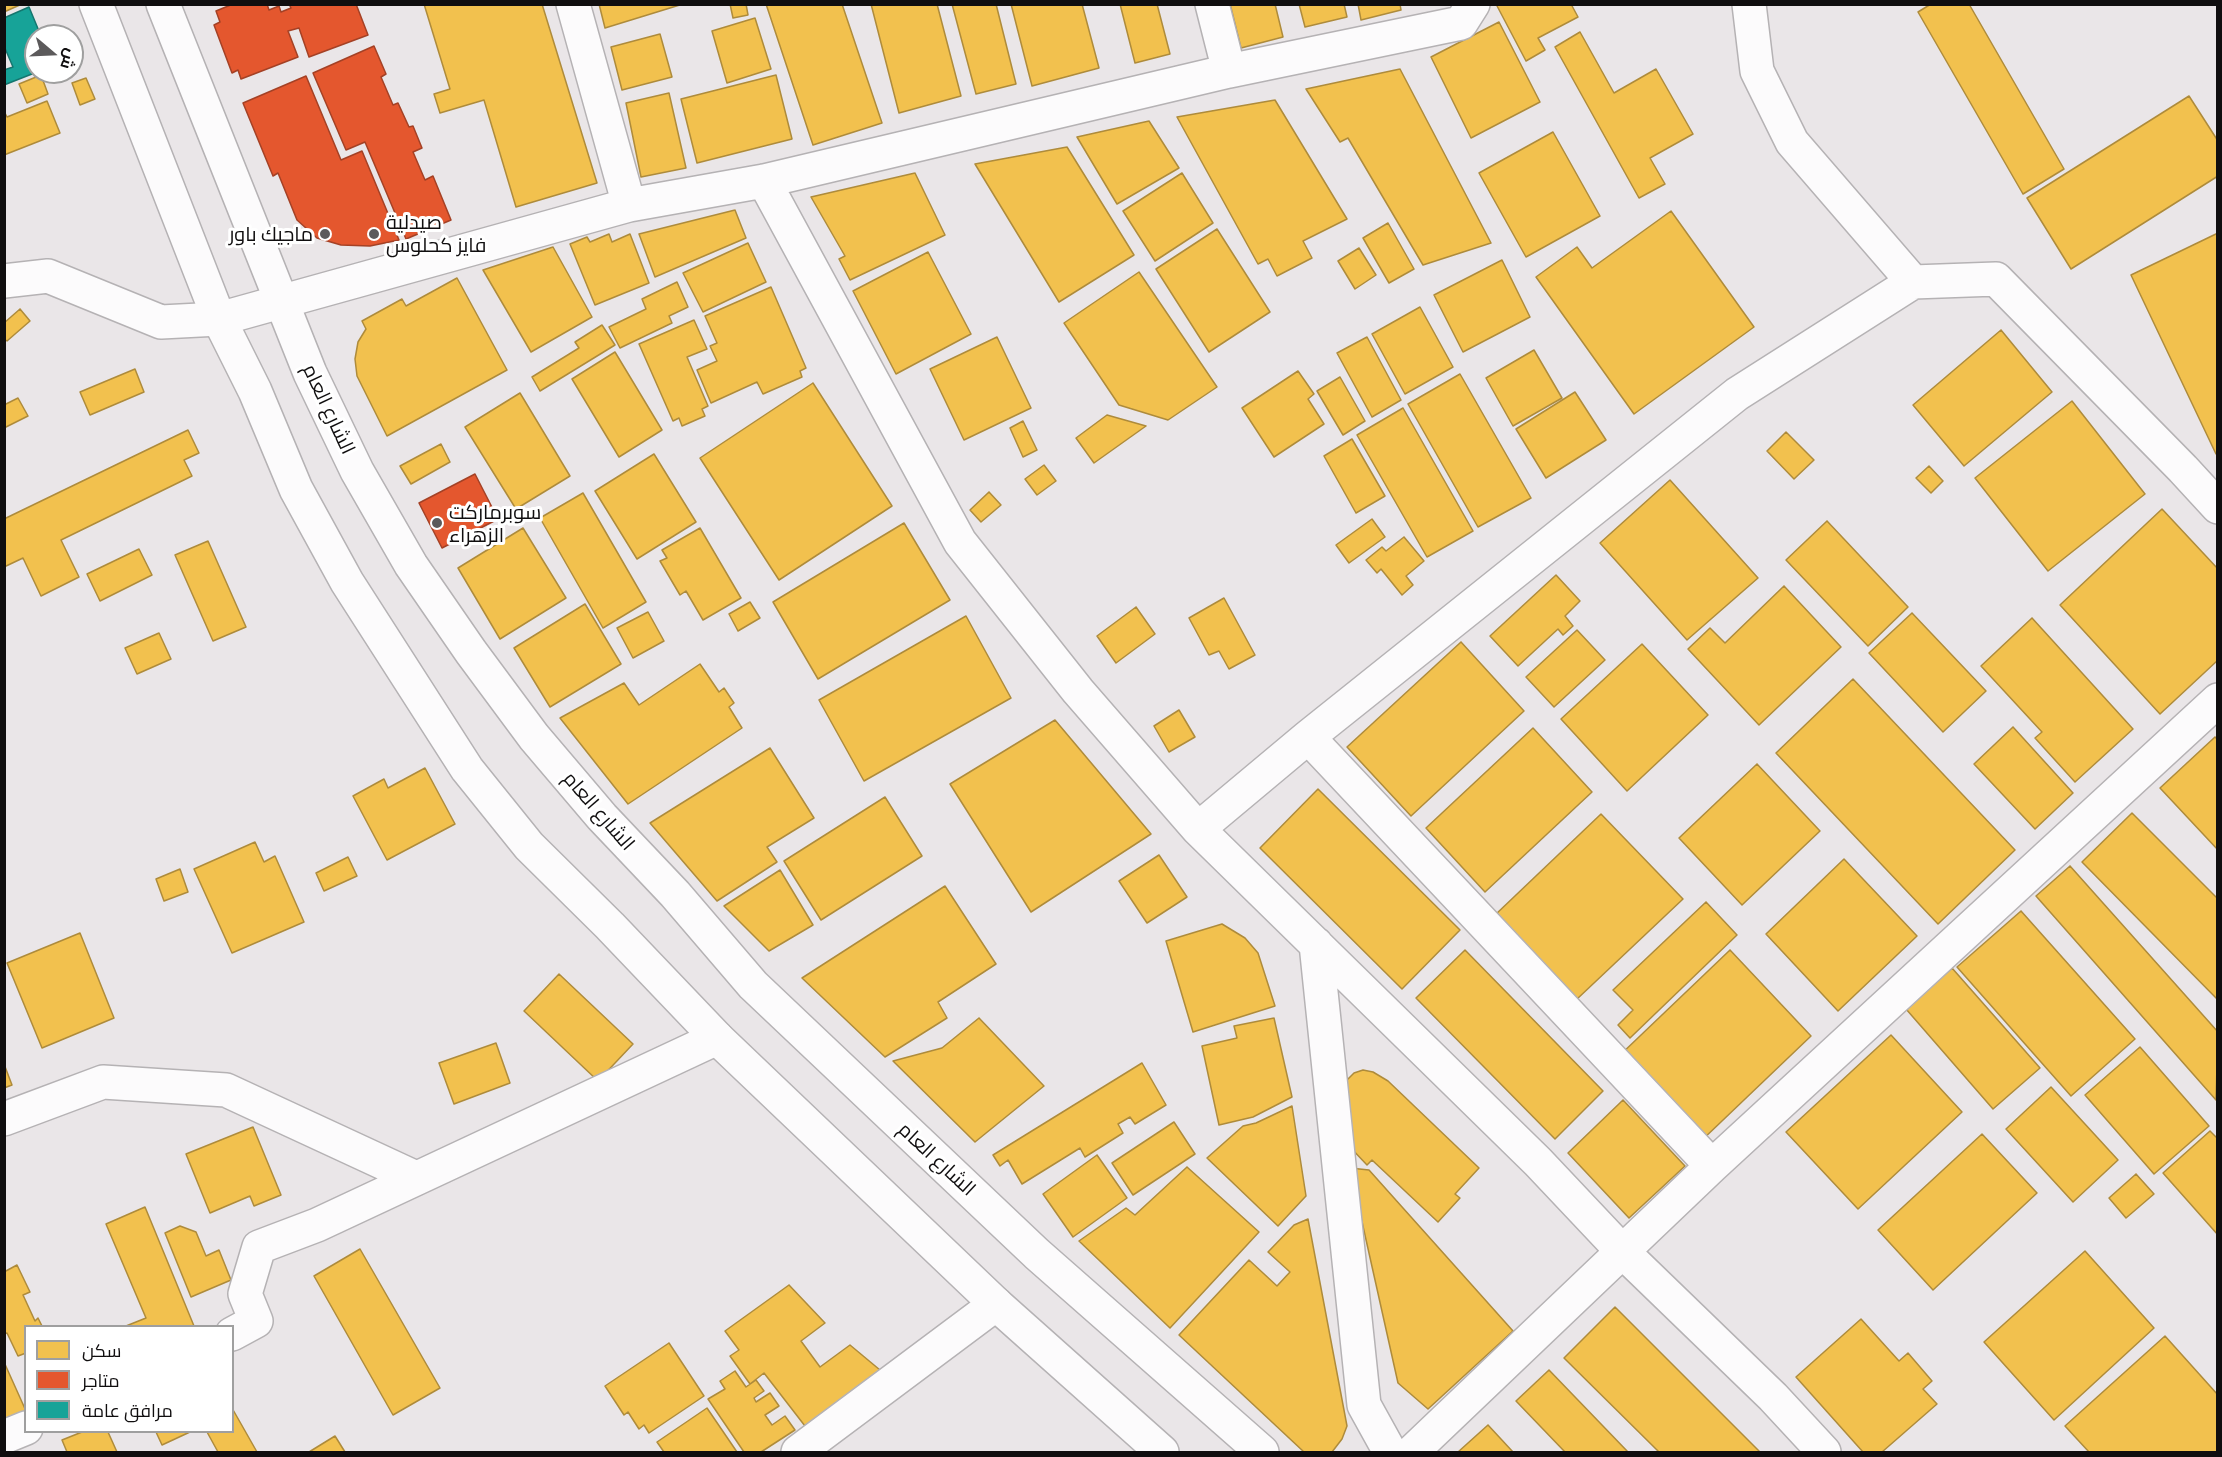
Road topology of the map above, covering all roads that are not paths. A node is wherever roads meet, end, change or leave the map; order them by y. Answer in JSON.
{"nodes":[{"id":1,"x":96,"y":4,"type":"edge"},
{"id":2,"x":163,"y":4,"type":"edge"},
{"id":3,"x":573,"y":4,"type":"edge"},
{"id":4,"x":1212,"y":4,"type":"edge"},
{"id":5,"x":1473,"y":4,"type":"edge"},
{"id":6,"x":1749,"y":4,"type":"edge"},
{"id":7,"x":1229,"y":71,"type":"junction"},
{"id":8,"x":764,"y":181,"type":"junction"},
{"id":9,"x":629,"y":205,"type":"junction"},
{"id":10,"x":4,"y":281,"type":"edge"},
{"id":11,"x":1914,"y":282,"type":"junction"},
{"id":12,"x":282,"y":301,"type":"junction"},
{"id":13,"x":219,"y":319,"type":"junction"},
{"id":14,"x":2217,"y":507,"type":"edge"},
{"id":15,"x":2217,"y":700,"type":"edge"},
{"id":16,"x":1308,"y":736,"type":"junction"},
{"id":17,"x":1198,"y":829,"type":"junction"},
{"id":18,"x":1316,"y":944,"type":"junction"},
{"id":19,"x":717,"y":1038,"type":"junction"},
{"id":20,"x":4,"y":1119,"type":"edge"},
{"id":21,"x":1712,"y":1166,"type":"junction"},
{"id":22,"x":416,"y":1178,"type":"junction"},
{"id":23,"x":1622,"y":1251,"type":"junction"},
{"id":24,"x":996,"y":1304,"type":"junction"},
{"id":25,"x":234,"y":1333,"type":"edge"},
{"id":26,"x":24,"y":1429,"type":"edge"},
{"id":27,"x":4,"y":1437,"type":"edge"},
{"id":28,"x":798,"y":1452,"type":"edge"},
{"id":29,"x":1162,"y":1452,"type":"edge"},
{"id":30,"x":1262,"y":1452,"type":"edge"},
{"id":31,"x":1390,"y":1452,"type":"edge"},
{"id":32,"x":1412,"y":1452,"type":"edge"},
{"id":33,"x":1824,"y":1452,"type":"edge"}],
"edges":[{"from":1,"to":13,"type":"street"},
{"from":2,"to":12,"type":"street","name":"الشارع العام"},
{"from":3,"to":9,"type":"street"},
{"from":4,"to":7,"type":"street"},
{"from":5,"to":7,"type":"street"},
{"from":6,"to":11,"type":"street"},
{"from":7,"to":8,"type":"street"},
{"from":8,"to":9,"type":"street"},
{"from":8,"to":17,"type":"street"},
{"from":9,"to":12,"type":"street"},
{"from":10,"to":13,"type":"street"},
{"from":11,"to":14,"type":"street"},
{"from":11,"to":16,"type":"street"},
{"from":12,"to":13,"type":"street"},
{"from":12,"to":30,"type":"street","name":"الشارع العام"},
{"from":13,"to":19,"type":"street"},
{"from":15,"to":21,"type":"street"},
{"from":16,"to":17,"type":"street"},
{"from":16,"to":21,"type":"street"},
{"from":17,"to":18,"type":"street"},
{"from":18,"to":23,"type":"street"},
{"from":18,"to":31,"type":"street"},
{"from":19,"to":22,"type":"street"},
{"from":19,"to":24,"type":"street"},
{"from":20,"to":22,"type":"street"},
{"from":21,"to":23,"type":"street"},
{"from":22,"to":25,"type":"street"},
{"from":23,"to":32,"type":"street"},
{"from":23,"to":33,"type":"street"},
{"from":24,"to":28,"type":"street"},
{"from":24,"to":29,"type":"street"},
{"from":26,"to":27,"type":"street"}]}
